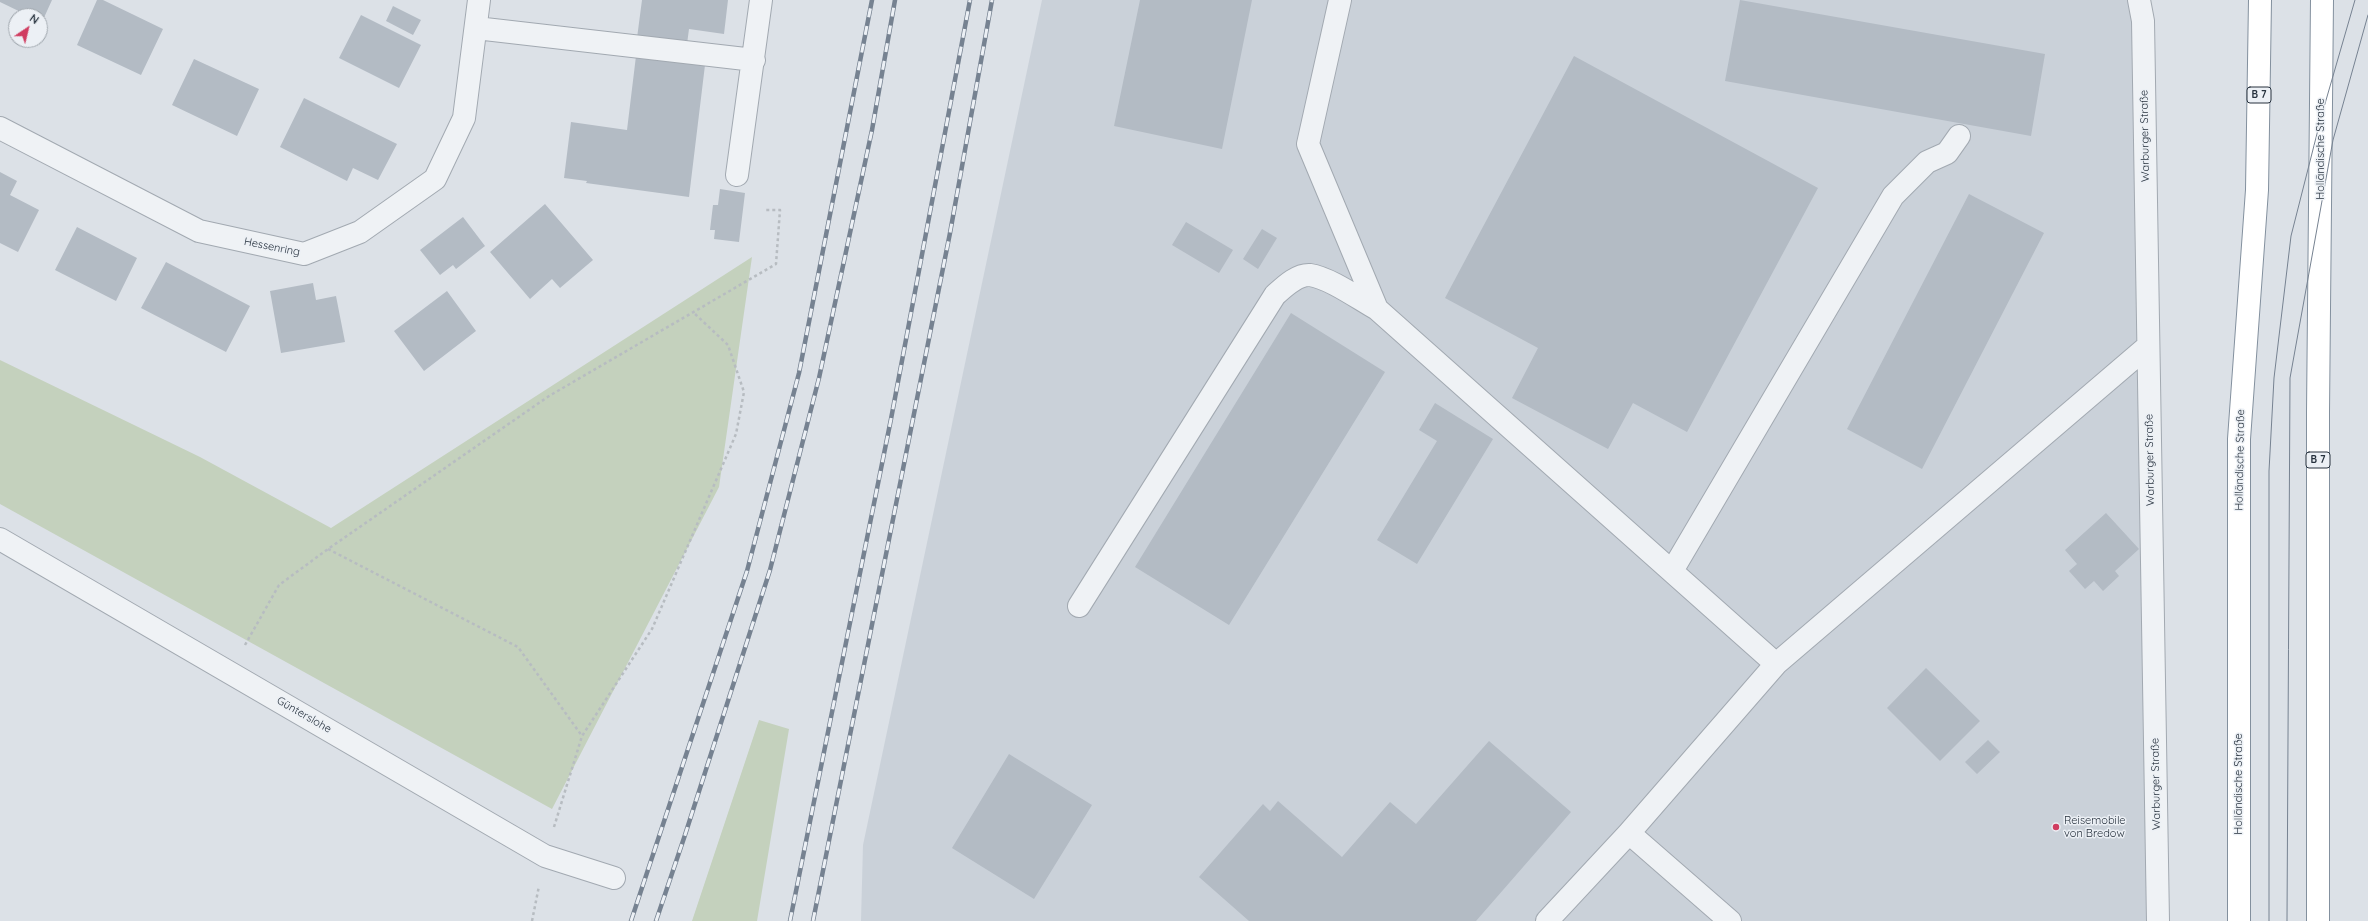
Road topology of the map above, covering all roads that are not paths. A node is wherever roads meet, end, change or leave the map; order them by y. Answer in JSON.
{"nodes":[{"id":1,"x":479,"y":0,"type":"edge"},
{"id":2,"x":761,"y":0,"type":"edge"},
{"id":3,"x":1340,"y":0,"type":"edge"},
{"id":4,"x":2139,"y":0,"type":"edge"},
{"id":5,"x":2260,"y":0,"type":"edge"},
{"id":6,"x":2322,"y":0,"type":"edge"},
{"id":7,"x":476,"y":28,"type":"junction"},
{"id":8,"x":754,"y":60,"type":"junction"},
{"id":9,"x":0,"y":128,"type":"edge"},
{"id":10,"x":1959,"y":136,"type":"dead end"},
{"id":11,"x":737,"y":175,"type":"dead end"},
{"id":12,"x":1377,"y":309,"type":"junction"},
{"id":13,"x":2148,"y":346,"type":"junction"},
{"id":14,"x":0,"y":539,"type":"edge"},
{"id":15,"x":1672,"y":571,"type":"junction"},
{"id":16,"x":1079,"y":606,"type":"dead end"},
{"id":17,"x":1776,"y":664,"type":"junction"},
{"id":18,"x":1629,"y":833,"type":"junction"},
{"id":19,"x":614,"y":878,"type":"dead end"},
{"id":20,"x":1547,"y":921,"type":"edge"},
{"id":21,"x":1730,"y":921,"type":"edge"},
{"id":22,"x":2158,"y":921,"type":"edge"},
{"id":23,"x":2239,"y":921,"type":"edge"},
{"id":24,"x":2318,"y":921,"type":"edge"}],
"edges":[{"from":1,"to":7,"type":"street","name":"Hessenring"},
{"from":2,"to":8,"type":"street"},
{"from":3,"to":12,"type":"street"},
{"from":4,"to":13,"type":"street","name":"Warburger Straße"},
{"from":5,"to":23,"type":"highway","name":"Holländische Straße","number":"B 7"},
{"from":6,"to":24,"type":"highway","name":"Holländische Straße","number":"B 7"},
{"from":7,"to":8,"type":"street"},
{"from":7,"to":9,"type":"street","name":"Hessenring"},
{"from":8,"to":11,"type":"street"},
{"from":10,"to":15,"type":"street"},
{"from":12,"to":15,"type":"street"},
{"from":12,"to":16,"type":"street"},
{"from":13,"to":17,"type":"street"},
{"from":13,"to":22,"type":"street","name":"Warburger Straße"},
{"from":14,"to":19,"type":"street","name":"Günterslohe"},
{"from":15,"to":17,"type":"street"},
{"from":17,"to":18,"type":"street"},
{"from":18,"to":20,"type":"street"},
{"from":18,"to":21,"type":"street"}]}
